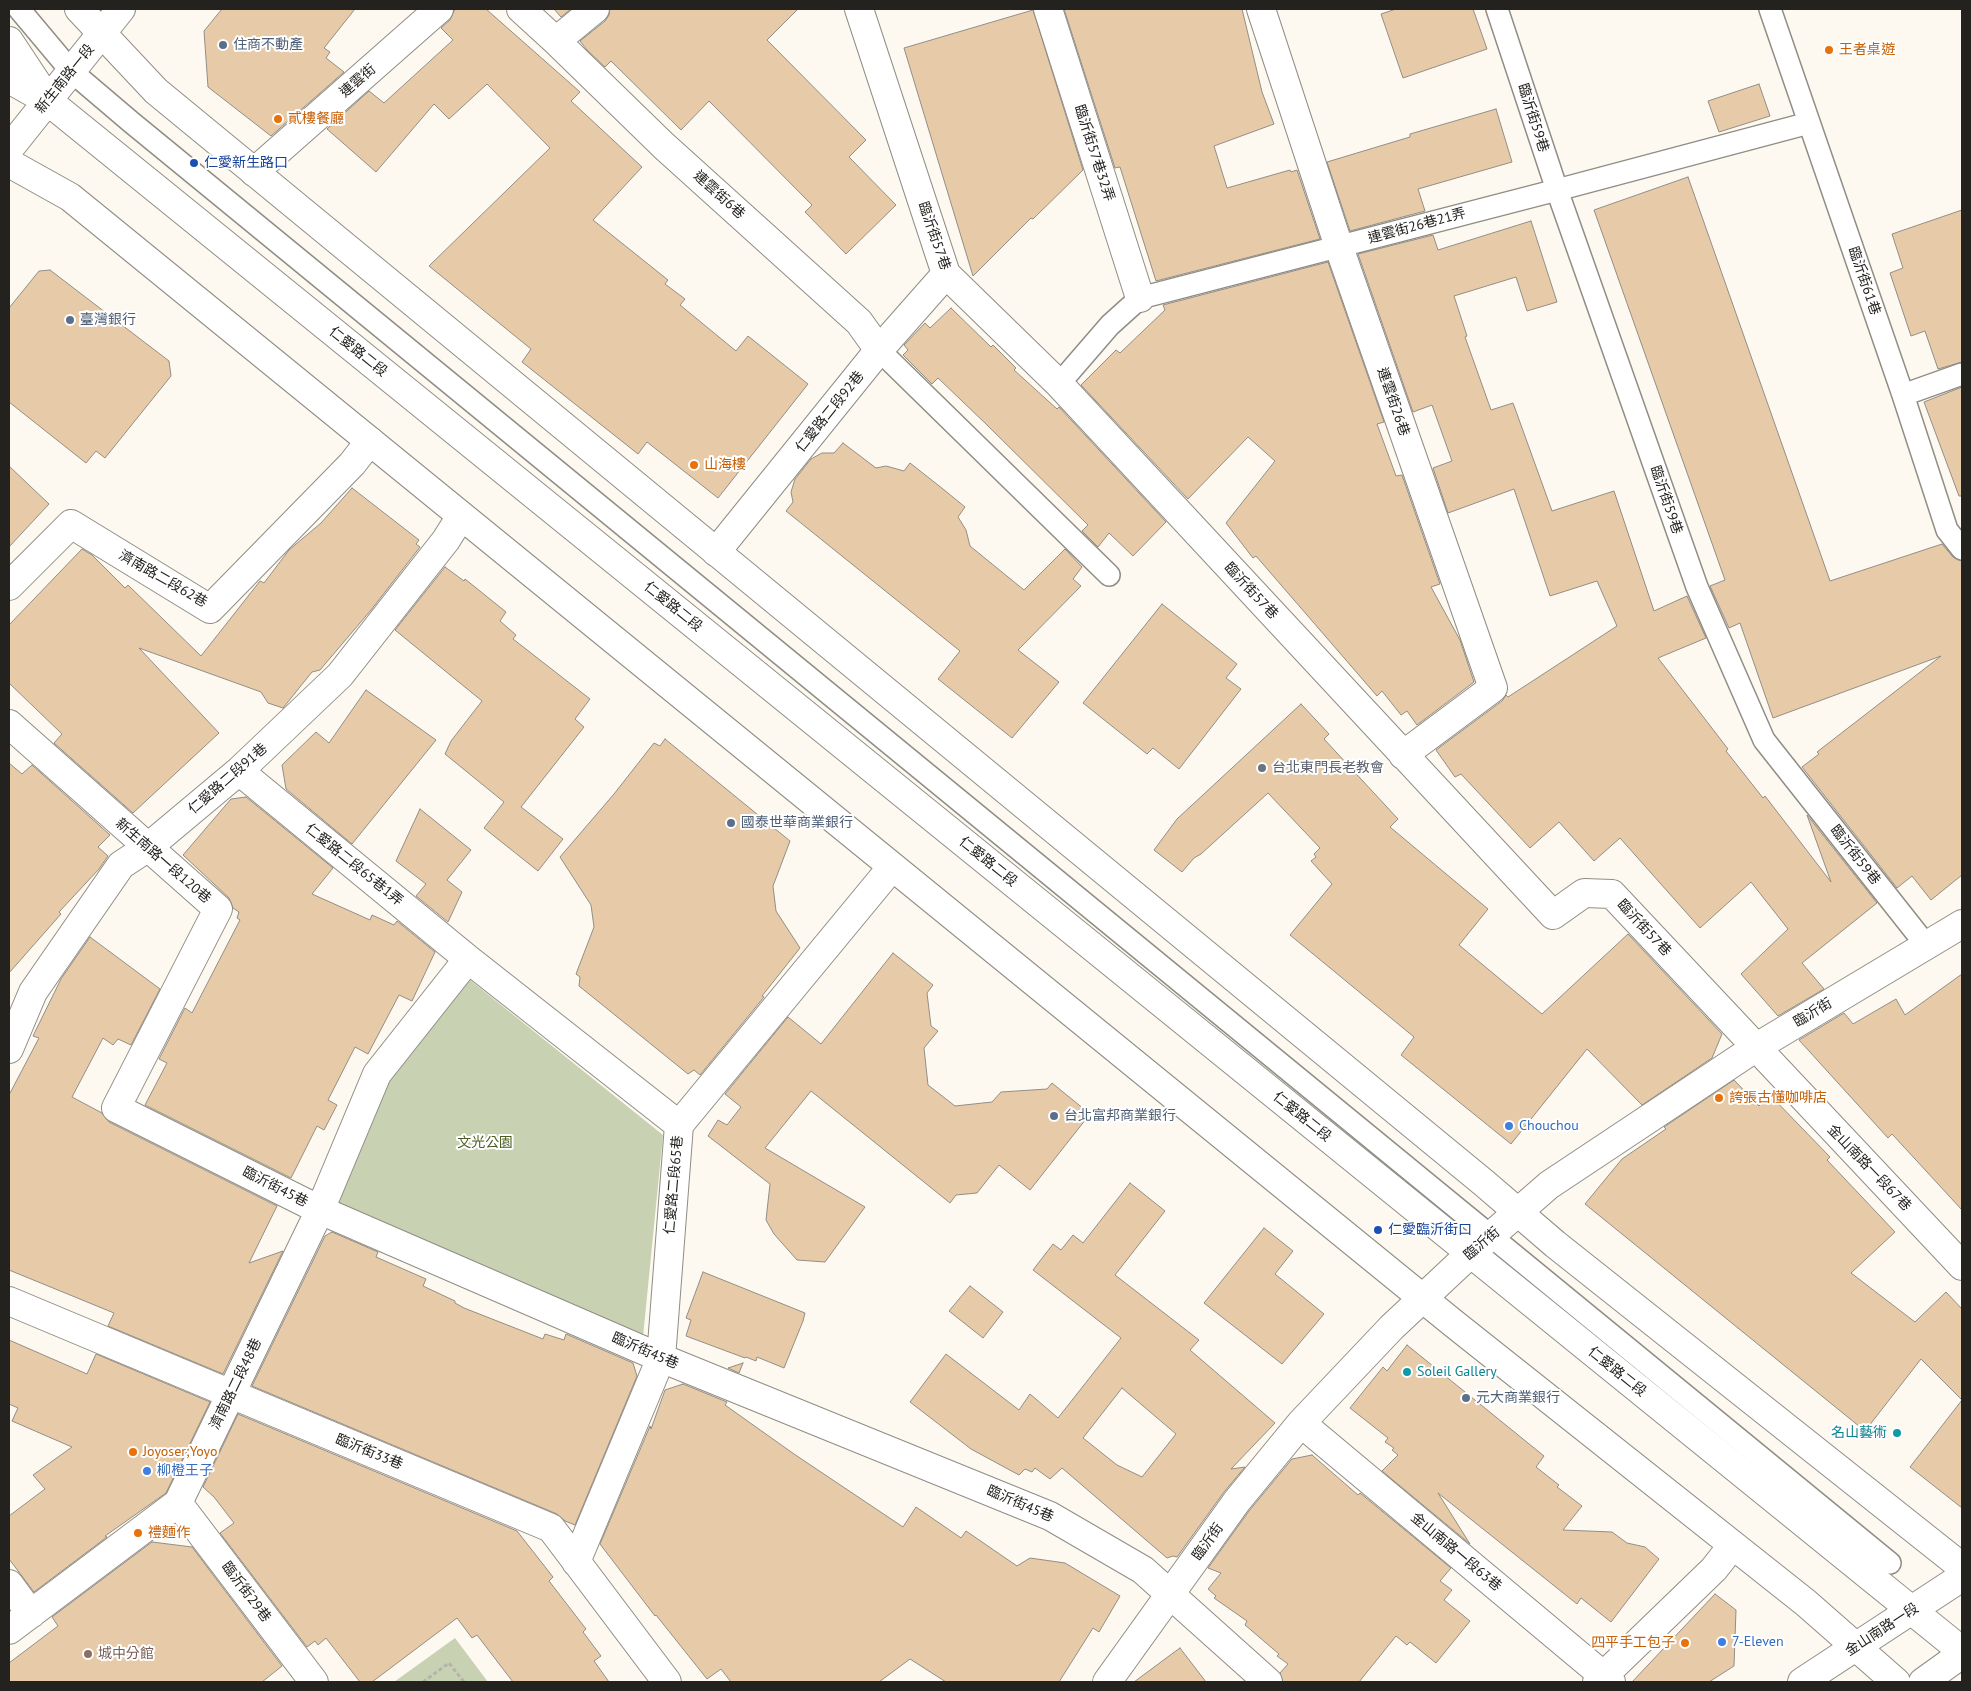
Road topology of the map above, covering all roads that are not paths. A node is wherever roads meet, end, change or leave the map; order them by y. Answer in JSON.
{"nodes":[{"id":1,"x":19,"y":9,"type":"edge"},
{"id":2,"x":79,"y":9,"type":"edge"},
{"id":3,"x":121,"y":9,"type":"edge"},
{"id":4,"x":439,"y":9,"type":"edge"},
{"id":5,"x":521,"y":9,"type":"edge"},
{"id":6,"x":595,"y":9,"type":"edge"},
{"id":7,"x":859,"y":9,"type":"edge"},
{"id":8,"x":1048,"y":9,"type":"edge"},
{"id":9,"x":1261,"y":9,"type":"edge"},
{"id":10,"x":1497,"y":9,"type":"edge"},
{"id":11,"x":1770,"y":9,"type":"edge"},
{"id":12,"x":101,"y":34,"type":"junction"},
{"id":13,"x":9,"y":41,"type":"edge"},
{"id":14,"x":556,"y":41,"type":"junction"},
{"id":15,"x":71,"y":71,"type":"junction"},
{"id":16,"x":9,"y":79,"type":"edge"},
{"id":17,"x":48,"y":101,"type":"junction"},
{"id":18,"x":1809,"y":123,"type":"junction"},
{"id":19,"x":9,"y":149,"type":"edge"},
{"id":20,"x":9,"y":163,"type":"edge"},
{"id":21,"x":254,"y":172,"type":"junction"},
{"id":22,"x":1557,"y":190,"type":"junction"},
{"id":23,"x":1339,"y":247,"type":"junction"},
{"id":24,"x":946,"y":274,"type":"junction"},
{"id":25,"x":1140,"y":298,"type":"junction"},
{"id":26,"x":879,"y":350,"type":"junction"},
{"id":27,"x":1962,"y":374,"type":"edge"},
{"id":28,"x":1059,"y":384,"type":"junction"},
{"id":29,"x":1903,"y":395,"type":"junction"},
{"id":30,"x":370,"y":442,"type":"junction"},
{"id":31,"x":462,"y":516,"type":"junction"},
{"id":32,"x":1962,"y":549,"type":"edge"},
{"id":33,"x":716,"y":552,"type":"junction"},
{"id":34,"x":1109,"y":575,"type":"dead end"},
{"id":35,"x":9,"y":586,"type":"edge"},
{"id":36,"x":9,"y":724,"type":"edge"},
{"id":37,"x":1403,"y":755,"type":"junction"},
{"id":38,"x":239,"y":772,"type":"junction"},
{"id":39,"x":147,"y":848,"type":"junction"},
{"id":40,"x":892,"y":867,"type":"junction"},
{"id":41,"x":1962,"y":924,"type":"edge"},
{"id":42,"x":1926,"y":944,"type":"junction"},
{"id":43,"x":468,"y":959,"type":"junction"},
{"id":44,"x":1755,"y":1048,"type":"junction"},
{"id":45,"x":9,"y":1049,"type":"edge"},
{"id":46,"x":116,"y":1108,"type":"joint"},
{"id":47,"x":679,"y":1125,"type":"junction"},
{"id":48,"x":320,"y":1210,"type":"junction"},
{"id":49,"x":1518,"y":1212,"type":"junction"},
{"id":50,"x":1491,"y":1235,"type":"junction"},
{"id":51,"x":1471,"y":1254,"type":"junction"},
{"id":52,"x":1962,"y":1266,"type":"edge"},
{"id":53,"x":1422,"y":1297,"type":"junction"},
{"id":54,"x":9,"y":1301,"type":"edge"},
{"id":55,"x":660,"y":1358,"type":"junction"},
{"id":56,"x":230,"y":1395,"type":"junction"},
{"id":57,"x":1301,"y":1423,"type":"junction"},
{"id":58,"x":178,"y":1502,"type":"junction"},
{"id":59,"x":1732,"y":1546,"type":"junction"},
{"id":60,"x":576,"y":1562,"type":"junction"},
{"id":61,"x":1890,"y":1563,"type":"dead end"},
{"id":62,"x":1962,"y":1567,"type":"edge"},
{"id":63,"x":1962,"y":1577,"type":"edge"},
{"id":64,"x":9,"y":1584,"type":"edge"},
{"id":65,"x":1170,"y":1595,"type":"junction"},
{"id":66,"x":1912,"y":1610,"type":"junction"},
{"id":67,"x":32,"y":1614,"type":"junction"},
{"id":68,"x":9,"y":1630,"type":"edge"},
{"id":69,"x":1856,"y":1646,"type":"junction"},
{"id":70,"x":1962,"y":1653,"type":"edge"},
{"id":71,"x":1604,"y":1680,"type":"edge"},
{"id":72,"x":314,"y":1682,"type":"edge"},
{"id":73,"x":667,"y":1682,"type":"edge"},
{"id":74,"x":1107,"y":1682,"type":"edge"},
{"id":75,"x":1268,"y":1682,"type":"edge"},
{"id":76,"x":1802,"y":1682,"type":"edge"},
{"id":77,"x":1896,"y":1682,"type":"edge"},
{"id":78,"x":1923,"y":1682,"type":"edge"}],
"edges":[{"from":1,"to":15,"type":"lane"},
{"from":2,"to":12,"type":"street"},
{"from":3,"to":12,"type":"street","name":"新生南路一段"},
{"from":4,"to":21,"type":"street","name":"連雲街"},
{"from":5,"to":14,"type":"street"},
{"from":6,"to":14,"type":"street"},
{"from":7,"to":24,"type":"street","name":"臨沂街57巷"},
{"from":8,"to":25,"type":"street","name":"臨沂街57巷32弄"},
{"from":9,"to":23,"type":"street","name":"連雲街26巷"},
{"from":10,"to":22,"type":"lane","name":"臨沂街59巷"},
{"from":11,"to":18,"type":"lane","name":"臨沂街61巷"},
{"from":12,"to":15,"type":"street","name":"新生南路一段"},
{"from":12,"to":21,"type":"street"},
{"from":13,"to":17,"type":"street"},
{"from":14,"to":26,"type":"street","name":"連雲街6巷"},
{"from":15,"to":17,"type":"street","name":"新生南路一段"},
{"from":15,"to":50,"type":"lane"},
{"from":16,"to":17,"type":"street","name":"仁愛路二段"},
{"from":17,"to":19,"type":"street","name":"新生南路一段"},
{"from":17,"to":51,"type":"street","name":"仁愛路二段"},
{"from":18,"to":22,"type":"lane","name":"連雲街26巷21弄"},
{"from":18,"to":29,"type":"lane","name":"臨沂街61巷"},
{"from":20,"to":30,"type":"street"},
{"from":21,"to":33,"type":"street"},
{"from":22,"to":23,"type":"lane","name":"連雲街26巷21弄"},
{"from":22,"to":42,"type":"lane","name":"臨沂街59巷"},
{"from":23,"to":25,"type":"lane","name":"連雲街26巷21弄"},
{"from":23,"to":37,"type":"street","name":"連雲街26巷"},
{"from":24,"to":26,"type":"street","name":"仁愛路二段92巷"},
{"from":24,"to":28,"type":"street","name":"臨沂街57巷"},
{"from":25,"to":28,"type":"lane","name":"連雲街26巷21弄"},
{"from":26,"to":33,"type":"street","name":"仁愛路二段92巷"},
{"from":26,"to":34,"type":"lane"},
{"from":27,"to":29,"type":"lane"},
{"from":28,"to":37,"type":"street","name":"臨沂街57巷"},
{"from":29,"to":32,"type":"lane","name":"臨沂街61巷"},
{"from":30,"to":31,"type":"street"},
{"from":30,"to":35,"type":"street","name":"濟南路二段62巷"},
{"from":31,"to":38,"type":"street","name":"仁愛路二段91巷"},
{"from":31,"to":40,"type":"street"},
{"from":33,"to":49,"type":"street"},
{"from":36,"to":39,"type":"street","name":"新生南路一段120巷"},
{"from":37,"to":44,"type":"street","name":"臨沂街57巷"},
{"from":38,"to":39,"type":"street","name":"仁愛路二段91巷"},
{"from":38,"to":43,"type":"street","name":"仁愛路二段65巷1弄"},
{"from":39,"to":45,"type":"street","name":"仁愛路二段91巷"},
{"from":39,"to":46,"type":"street","name":"新生南路一段120巷"},
{"from":40,"to":47,"type":"street","name":"仁愛路二段65巷"},
{"from":40,"to":53,"type":"street"},
{"from":41,"to":42,"type":"street","name":"臨沂街"},
{"from":42,"to":44,"type":"street","name":"臨沂街"},
{"from":43,"to":47,"type":"street","name":"仁愛路二段65巷1弄"},
{"from":43,"to":48,"type":"street"},
{"from":44,"to":49,"type":"street","name":"臨沂街"},
{"from":44,"to":52,"type":"street","name":"金山南路一段67巷"},
{"from":46,"to":48,"type":"street","name":"臨沂街45巷"},
{"from":47,"to":55,"type":"street","name":"仁愛路二段65巷"},
{"from":48,"to":55,"type":"street","name":"臨沂街45巷"},
{"from":48,"to":56,"type":"street","name":"濟南路二段48巷"},
{"from":49,"to":50,"type":"street","name":"臨沂街"},
{"from":49,"to":62,"type":"street"},
{"from":50,"to":51,"type":"street","name":"臨沂街"},
{"from":50,"to":61,"type":"lane"},
{"from":51,"to":53,"type":"street","name":"臨沂街"},
{"from":51,"to":66,"type":"street","name":"仁愛路二段"},
{"from":53,"to":57,"type":"street","name":"臨沂街"},
{"from":53,"to":59,"type":"street"},
{"from":54,"to":56,"type":"street","name":"臨沂街33巷"},
{"from":55,"to":60,"type":"street","name":"仁愛路二段65巷"},
{"from":55,"to":65,"type":"street","name":"臨沂街45巷"},
{"from":56,"to":58,"type":"street","name":"濟南路二段48巷"},
{"from":56,"to":60,"type":"street","name":"臨沂街33巷"},
{"from":57,"to":65,"type":"street","name":"臨沂街"},
{"from":57,"to":71,"type":"street","name":"金山南路一段63巷"},
{"from":58,"to":67,"type":"street","name":"濟南路二段48巷"},
{"from":58,"to":72,"type":"street","name":"臨沂街29巷"},
{"from":59,"to":69,"type":"street"},
{"from":59,"to":71,"type":"street"},
{"from":60,"to":73,"type":"street","name":"臨沂街33巷"},
{"from":63,"to":66,"type":"street","name":"金山南路一段"},
{"from":64,"to":67,"type":"street"},
{"from":65,"to":74,"type":"street","name":"臨沂街"},
{"from":65,"to":75,"type":"street","name":"臨沂街45巷"},
{"from":66,"to":69,"type":"street","name":"金山南路一段"},
{"from":66,"to":70,"type":"street","name":"仁愛路二段"},
{"from":67,"to":68,"type":"street","name":"濟南路二段48巷"},
{"from":69,"to":76,"type":"street","name":"金山南路一段"},
{"from":69,"to":77,"type":"street"},
{"from":70,"to":78,"type":"street"}]}
